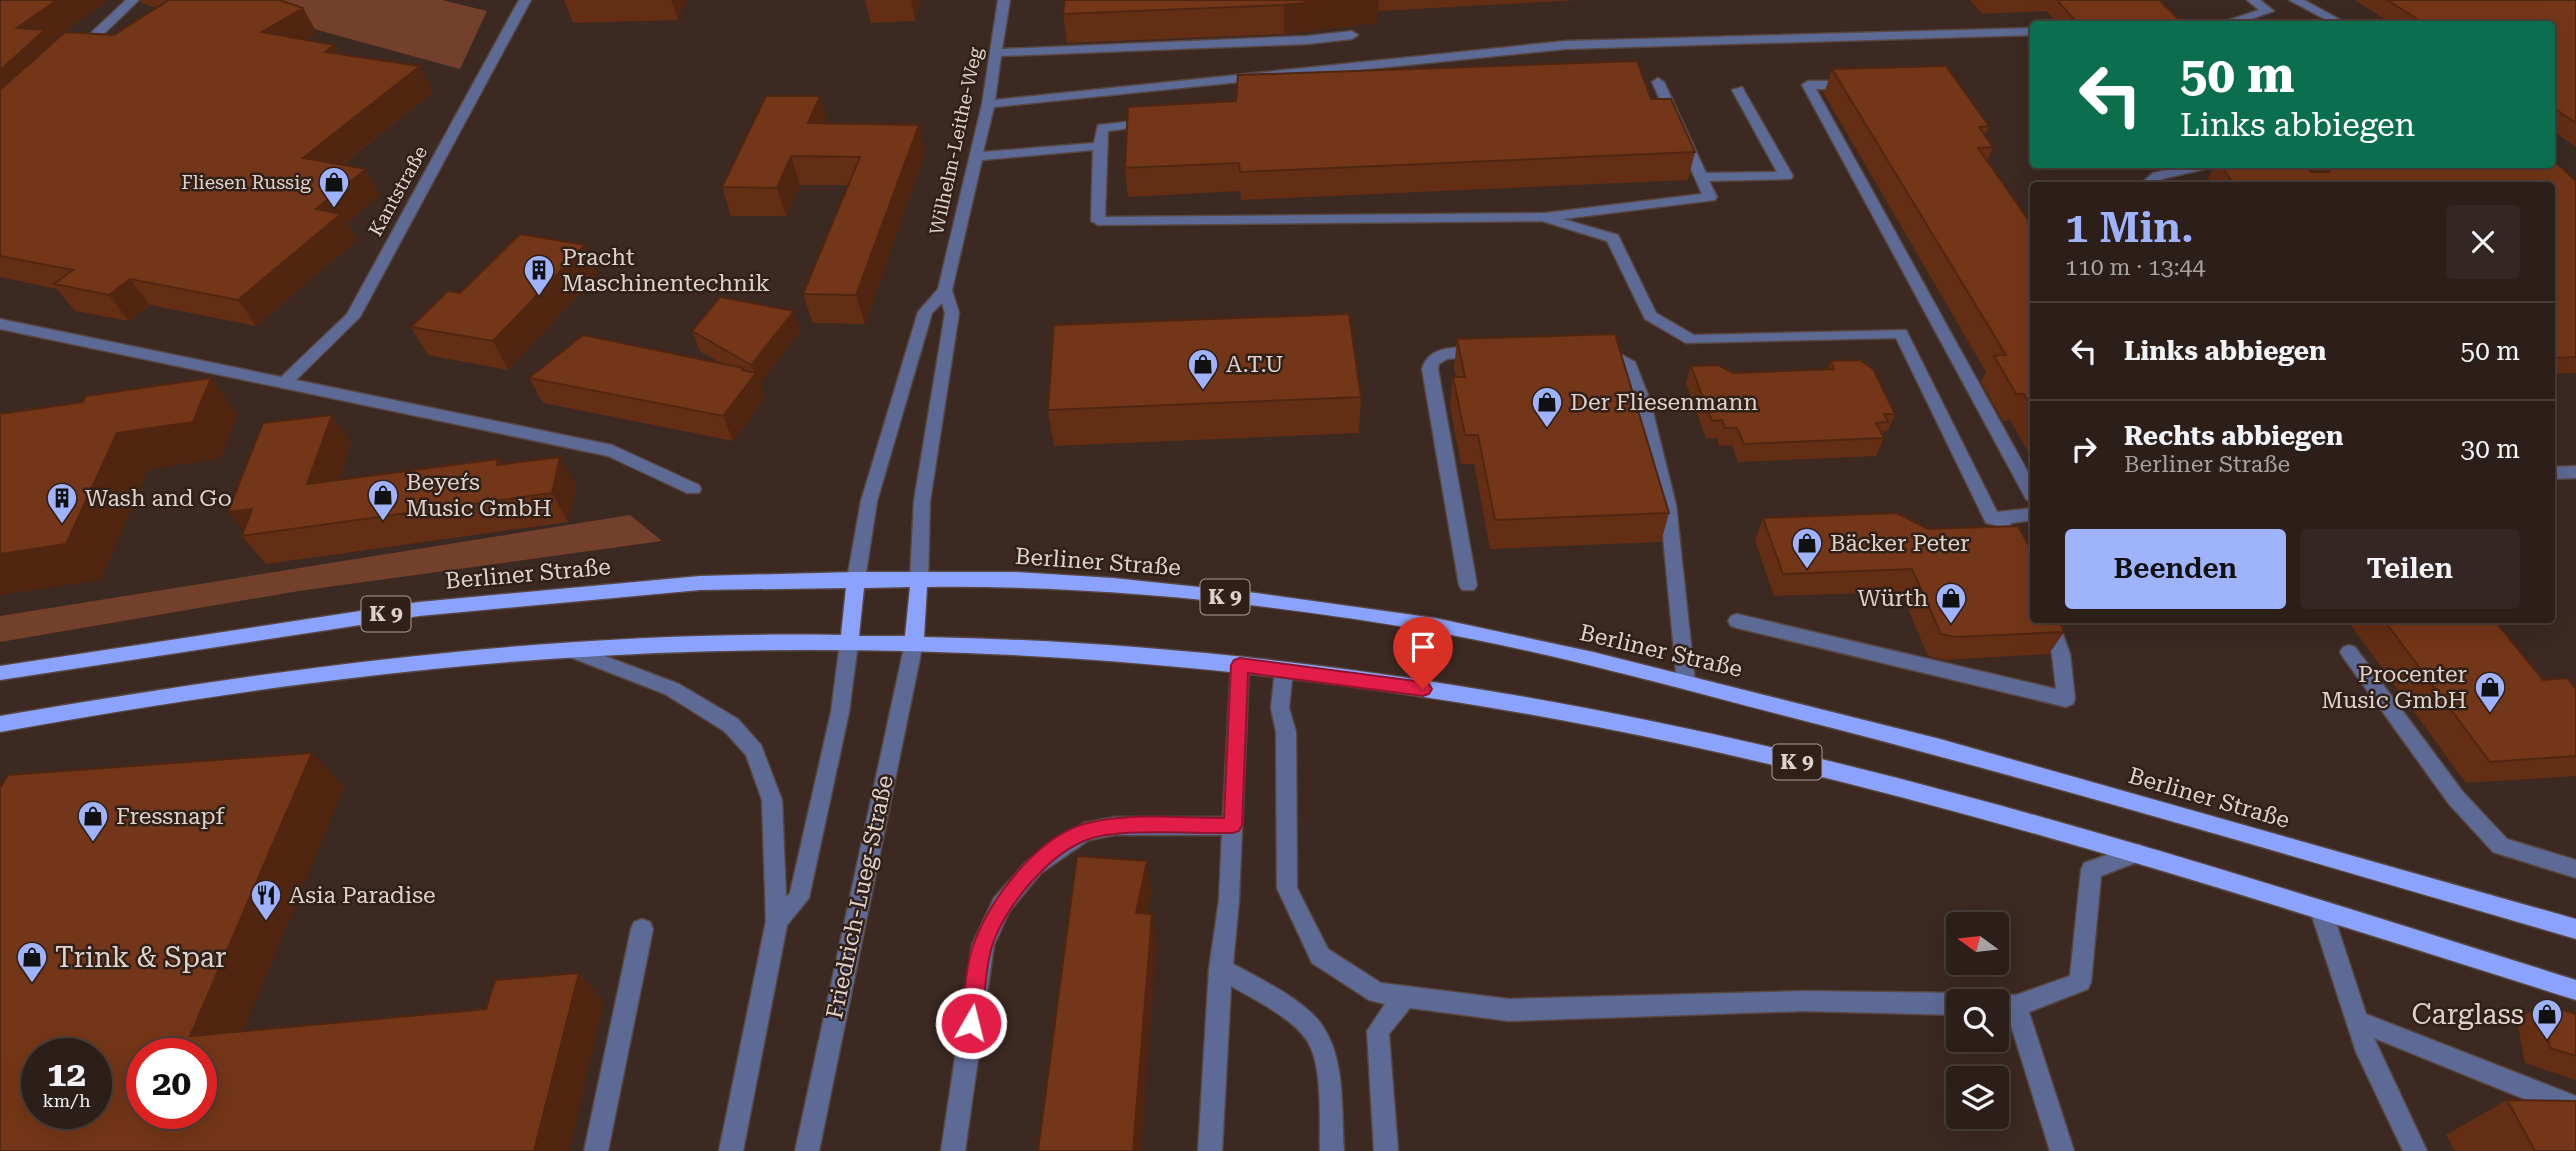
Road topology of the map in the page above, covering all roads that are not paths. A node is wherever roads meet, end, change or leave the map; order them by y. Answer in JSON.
{"nodes":[{"id":1,"x":133,"y":0,"type":"edge"},
{"id":2,"x":525,"y":0,"type":"edge"},
{"id":3,"x":1004,"y":0,"type":"edge"},
{"id":4,"x":2253,"y":0,"type":"edge"},
{"id":5,"x":2295,"y":0,"type":"edge"},
{"id":6,"x":2236,"y":21,"type":"edge"},
{"id":7,"x":2336,"y":21,"type":"edge"},
{"id":8,"x":2030,"y":31,"type":"edge"},
{"id":9,"x":1352,"y":35,"type":"dead end"},
{"id":10,"x":997,"y":53,"type":"junction"},
{"id":11,"x":74,"y":55,"type":"edge"},
{"id":12,"x":1658,"y":82,"type":"dead end"},
{"id":13,"x":1863,"y":85,"type":"edge"},
{"id":14,"x":1738,"y":90,"type":"dead end"},
{"id":15,"x":988,"y":104,"type":"junction"},
{"id":16,"x":1167,"y":120,"type":"edge"},
{"id":17,"x":1101,"y":146,"type":"junction"},
{"id":18,"x":977,"y":156,"type":"junction"},
{"id":19,"x":2199,"y":168,"type":"edge"},
{"id":20,"x":1701,"y":177,"type":"junction"},
{"id":21,"x":2150,"y":182,"type":"edge"},
{"id":22,"x":1543,"y":216,"type":"junction"},
{"id":23,"x":945,"y":290,"type":"junction"},
{"id":24,"x":0,"y":324,"type":"edge"},
{"id":25,"x":1587,"y":345,"type":"edge"},
{"id":26,"x":1499,"y":350,"type":"edge"},
{"id":27,"x":283,"y":384,"type":"junction"},
{"id":28,"x":2576,"y":472,"type":"edge"},
{"id":29,"x":2555,"y":473,"type":"edge"},
{"id":30,"x":694,"y":489,"type":"dead end"},
{"id":31,"x":2030,"y":492,"type":"edge"},
{"id":32,"x":2030,"y":515,"type":"edge"},
{"id":33,"x":856,"y":579,"type":"junction"},
{"id":34,"x":919,"y":580,"type":"junction"},
{"id":35,"x":1468,"y":585,"type":"dead end"},
{"id":36,"x":1737,"y":621,"type":"dead end"},
{"id":37,"x":2050,"y":623,"type":"edge"},
{"id":38,"x":849,"y":643,"type":"junction"},
{"id":39,"x":914,"y":643,"type":"junction"},
{"id":40,"x":573,"y":651,"type":"junction"},
{"id":41,"x":2348,"y":652,"type":"dead end"},
{"id":42,"x":1240,"y":665,"type":"junction"},
{"id":43,"x":1284,"y":670,"type":"junction"},
{"id":44,"x":0,"y":673,"type":"edge"},
{"id":45,"x":1686,"y":682,"type":"junction"},
{"id":46,"x":0,"y":724,"type":"edge"},
{"id":47,"x":1233,"y":825,"type":"junction"},
{"id":48,"x":2138,"y":853,"type":"junction"},
{"id":49,"x":2576,"y":869,"type":"edge"},
{"id":50,"x":2321,"y":910,"type":"junction"},
{"id":51,"x":777,"y":921,"type":"junction"},
{"id":52,"x":642,"y":929,"type":"dead end"},
{"id":53,"x":2576,"y":929,"type":"edge"},
{"id":54,"x":1220,"y":969,"type":"junction"},
{"id":55,"x":2576,"y":990,"type":"edge"},
{"id":56,"x":1405,"y":997,"type":"junction"},
{"id":57,"x":1946,"y":1004,"type":"edge"},
{"id":58,"x":2009,"y":1004,"type":"edge"},
{"id":59,"x":2009,"y":1013,"type":"edge"},
{"id":60,"x":2357,"y":1021,"type":"junction"},
{"id":61,"x":2576,"y":1108,"type":"edge"},
{"id":62,"x":596,"y":1151,"type":"edge"},
{"id":63,"x":731,"y":1151,"type":"edge"},
{"id":64,"x":807,"y":1151,"type":"edge"},
{"id":65,"x":953,"y":1151,"type":"edge"},
{"id":66,"x":1210,"y":1151,"type":"edge"},
{"id":67,"x":1332,"y":1151,"type":"edge"},
{"id":68,"x":1386,"y":1151,"type":"edge"},
{"id":69,"x":2062,"y":1151,"type":"edge"},
{"id":70,"x":2415,"y":1151,"type":"edge"}],
"edges":[{"from":1,"to":11,"type":"street"},
{"from":2,"to":27,"type":"street","name":"Kantstraße"},
{"from":3,"to":10,"type":"street","name":"Wilhelm-Leithe-Weg"},
{"from":4,"to":6,"type":"street"},
{"from":5,"to":7,"type":"street"},
{"from":8,"to":15,"type":"street"},
{"from":9,"to":10,"type":"street"},
{"from":10,"to":15,"type":"street","name":"Wilhelm-Leithe-Weg"},
{"from":12,"to":20,"type":"street"},
{"from":13,"to":31,"type":"street"},
{"from":14,"to":20,"type":"street"},
{"from":15,"to":18,"type":"street","name":"Wilhelm-Leithe-Weg"},
{"from":16,"to":17,"type":"street"},
{"from":17,"to":18,"type":"street"},
{"from":17,"to":22,"type":"street"},
{"from":18,"to":23,"type":"street","name":"Wilhelm-Leithe-Weg"},
{"from":19,"to":21,"type":"street"},
{"from":20,"to":22,"type":"street"},
{"from":22,"to":32,"type":"street"},
{"from":23,"to":33,"type":"street","name":"Wilhelm-Leithe-Weg"},
{"from":23,"to":34,"type":"street","name":"Wilhelm-Leithe-Weg"},
{"from":24,"to":27,"type":"street"},
{"from":25,"to":45,"type":"street"},
{"from":26,"to":35,"type":"street"},
{"from":27,"to":30,"type":"street"},
{"from":28,"to":29,"type":"street"},
{"from":33,"to":34,"type":"main road","name":"Berliner Straße","number":"K 9"},
{"from":33,"to":38,"type":"main road","name":"Wilhelm-Leithe-Weg"},
{"from":33,"to":44,"type":"main road","name":"Berliner Straße","number":"K 9"},
{"from":34,"to":39,"type":"main road","name":"Wilhelm-Leithe-Weg"},
{"from":34,"to":45,"type":"main road","name":"Berliner Straße","number":"K 9"},
{"from":36,"to":37,"type":"street"},
{"from":38,"to":39,"type":"main road","number":"K 9"},
{"from":38,"to":40,"type":"main road","number":"K 9"},
{"from":38,"to":51,"type":"street"},
{"from":39,"to":42,"type":"main road","number":"K 9"},
{"from":39,"to":64,"type":"street","name":"Friedrich-Lueg-Straße"},
{"from":40,"to":46,"type":"main road","number":"K 9"},
{"from":40,"to":51,"type":"street"},
{"from":41,"to":49,"type":"street"},
{"from":42,"to":43,"type":"main road","number":"K 9"},
{"from":42,"to":47,"type":"street"},
{"from":43,"to":48,"type":"main road","number":"K 9"},
{"from":43,"to":56,"type":"street"},
{"from":45,"to":53,"type":"main road","name":"Berliner Straße","number":"K 9"},
{"from":47,"to":54,"type":"street"},
{"from":47,"to":65,"type":"street"},
{"from":48,"to":50,"type":"main road","number":"K 9"},
{"from":48,"to":58,"type":"street"},
{"from":50,"to":55,"type":"main road","number":"K 9"},
{"from":50,"to":60,"type":"street"},
{"from":51,"to":63,"type":"street"},
{"from":52,"to":62,"type":"street"},
{"from":54,"to":66,"type":"street"},
{"from":54,"to":67,"type":"street"},
{"from":56,"to":57,"type":"street"},
{"from":56,"to":68,"type":"street"},
{"from":59,"to":69,"type":"street"},
{"from":60,"to":61,"type":"street"},
{"from":60,"to":70,"type":"street"}]}
